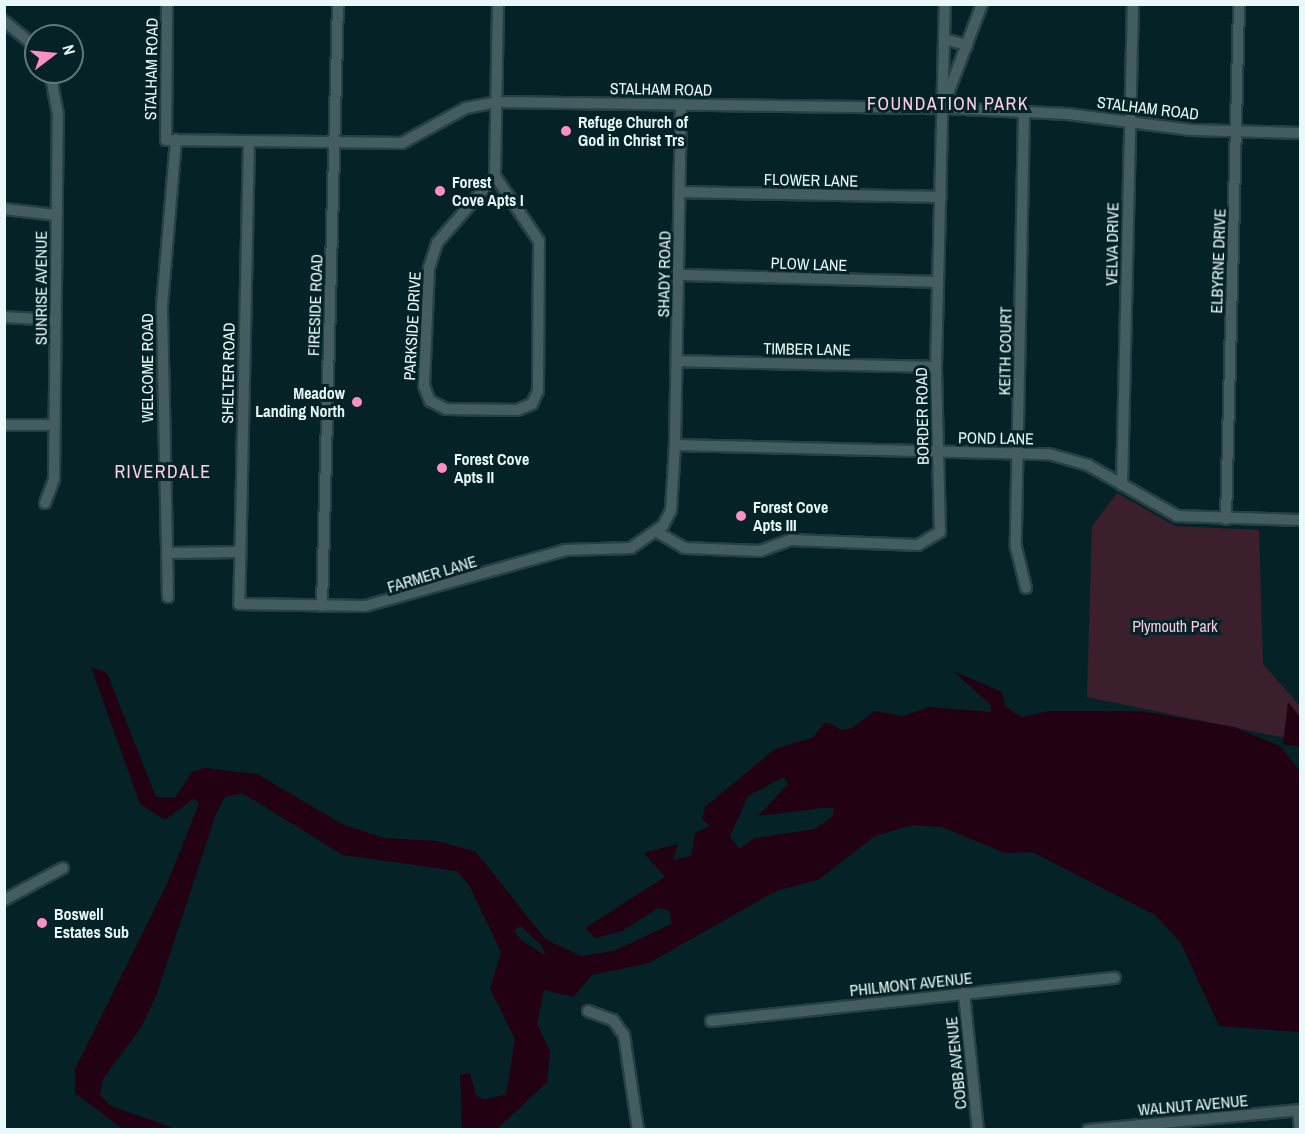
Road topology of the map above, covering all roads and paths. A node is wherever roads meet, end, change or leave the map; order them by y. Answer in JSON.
{"nodes":[{"id":1,"x":167,"y":4,"type":"edge"},
{"id":2,"x":338,"y":4,"type":"edge"},
{"id":3,"x":498,"y":4,"type":"edge"},
{"id":4,"x":945,"y":4,"type":"edge"},
{"id":5,"x":982,"y":4,"type":"edge"},
{"id":6,"x":1133,"y":4,"type":"edge"},
{"id":7,"x":1239,"y":4,"type":"edge"},
{"id":8,"x":4,"y":21,"type":"edge"},
{"id":9,"x":24,"y":37,"type":"edge"},
{"id":10,"x":944,"y":39,"type":"junction"},
{"id":11,"x":967,"y":45,"type":"junction"},
{"id":12,"x":52,"y":84,"type":"edge"},
{"id":13,"x":496,"y":102,"type":"junction"},
{"id":14,"x":681,"y":104,"type":"junction"},
{"id":15,"x":943,"y":108,"type":"junction"},
{"id":16,"x":1024,"y":113,"type":"junction"},
{"id":17,"x":1130,"y":123,"type":"junction"},
{"id":18,"x":1237,"y":131,"type":"junction"},
{"id":19,"x":1300,"y":133,"type":"edge"},
{"id":20,"x":176,"y":140,"type":"junction"},
{"id":21,"x":249,"y":142,"type":"junction"},
{"id":22,"x":335,"y":144,"type":"junction"},
{"id":23,"x":495,"y":176,"type":"junction"},
{"id":24,"x":680,"y":192,"type":"junction"},
{"id":25,"x":941,"y":197,"type":"junction"},
{"id":26,"x":4,"y":209,"type":"edge"},
{"id":27,"x":56,"y":215,"type":"junction"},
{"id":28,"x":678,"y":275,"type":"junction"},
{"id":29,"x":938,"y":282,"type":"junction"},
{"id":30,"x":4,"y":317,"type":"edge"},
{"id":31,"x":56,"y":320,"type":"junction"},
{"id":32,"x":677,"y":361,"type":"junction"},
{"id":33,"x":936,"y":367,"type":"junction"},
{"id":34,"x":4,"y":425,"type":"edge"},
{"id":35,"x":55,"y":425,"type":"junction"},
{"id":36,"x":675,"y":445,"type":"junction"},
{"id":37,"x":935,"y":452,"type":"junction"},
{"id":38,"x":1017,"y":454,"type":"junction"},
{"id":39,"x":1122,"y":485,"type":"junction"},
{"id":40,"x":45,"y":503,"type":"dead end"},
{"id":41,"x":1226,"y":519,"type":"junction"},
{"id":42,"x":1300,"y":520,"type":"edge"},
{"id":43,"x":657,"y":532,"type":"junction"},
{"id":44,"x":239,"y":552,"type":"junction"},
{"id":45,"x":169,"y":553,"type":"junction"},
{"id":46,"x":1026,"y":588,"type":"dead end"},
{"id":47,"x":168,"y":597,"type":"dead end"},
{"id":48,"x":239,"y":604,"type":"joint"},
{"id":49,"x":322,"y":606,"type":"junction"},
{"id":50,"x":63,"y":868,"type":"dead end"},
{"id":51,"x":4,"y":900,"type":"edge"},
{"id":52,"x":1115,"y":978,"type":"dead end"},
{"id":53,"x":964,"y":993,"type":"junction"},
{"id":54,"x":588,"y":1011,"type":"dead end"},
{"id":55,"x":711,"y":1021,"type":"dead end"},
{"id":56,"x":1299,"y":1110,"type":"edge"},
{"id":57,"x":638,"y":1130,"type":"edge"},
{"id":58,"x":978,"y":1130,"type":"edge"},
{"id":59,"x":1088,"y":1130,"type":"edge"},
{"id":60,"x":1300,"y":1130,"type":"edge"}],
"edges":[{"from":1,"to":20,"type":"street","name":"STALHAM ROAD"},
{"from":2,"to":22,"type":"street","name":"FIRESIDE ROAD"},
{"from":3,"to":13,"type":"street"},
{"from":4,"to":10,"type":"street","name":"BORDER ROAD"},
{"from":5,"to":11,"type":"street"},
{"from":6,"to":17,"type":"street","name":"VELVA DRIVE"},
{"from":7,"to":18,"type":"street","name":"ELBYRNE DRIVE"},
{"from":8,"to":9,"type":"street"},
{"from":10,"to":11,"type":"street"},
{"from":10,"to":15,"type":"street","name":"BORDER ROAD"},
{"from":11,"to":15,"type":"street"},
{"from":12,"to":27,"type":"street","name":"SUNRISE AVENUE"},
{"from":13,"to":14,"type":"street","name":"STALHAM ROAD"},
{"from":13,"to":22,"type":"street","name":"STALHAM ROAD"},
{"from":13,"to":23,"type":"street"},
{"from":14,"to":15,"type":"street","name":"STALHAM ROAD"},
{"from":14,"to":24,"type":"street","name":"SHADY ROAD"},
{"from":15,"to":16,"type":"street","name":"STALHAM ROAD"},
{"from":15,"to":25,"type":"street","name":"BORDER ROAD"},
{"from":16,"to":17,"type":"street","name":"STALHAM ROAD"},
{"from":16,"to":38,"type":"street","name":"KEITH COURT"},
{"from":17,"to":18,"type":"street","name":"STALHAM ROAD"},
{"from":17,"to":39,"type":"street","name":"VELVA DRIVE"},
{"from":18,"to":19,"type":"street","name":"STALHAM ROAD"},
{"from":18,"to":41,"type":"street","name":"ELBYRNE DRIVE"},
{"from":20,"to":21,"type":"street","name":"STALHAM ROAD"},
{"from":20,"to":45,"type":"street","name":"WELCOME ROAD"},
{"from":21,"to":22,"type":"street","name":"STALHAM ROAD"},
{"from":21,"to":44,"type":"street","name":"SHELTER ROAD"},
{"from":22,"to":49,"type":"street","name":"FIRESIDE ROAD"},
{"from":23,"to":23,"type":"street","name":"PARKSIDE DRIVE"},
{"from":24,"to":25,"type":"street","name":"FLOWER LANE"},
{"from":24,"to":28,"type":"street","name":"SHADY ROAD"},
{"from":25,"to":29,"type":"street","name":"BORDER ROAD"},
{"from":26,"to":27,"type":"street"},
{"from":27,"to":31,"type":"street","name":"SUNRISE AVENUE"},
{"from":28,"to":29,"type":"street","name":"PLOW LANE"},
{"from":28,"to":32,"type":"street","name":"SHADY ROAD"},
{"from":29,"to":33,"type":"street","name":"BORDER ROAD"},
{"from":30,"to":31,"type":"street"},
{"from":31,"to":35,"type":"street","name":"SUNRISE AVENUE"},
{"from":32,"to":33,"type":"street","name":"TIMBER LANE"},
{"from":32,"to":36,"type":"street","name":"SHADY ROAD"},
{"from":33,"to":37,"type":"street","name":"BORDER ROAD"},
{"from":34,"to":35,"type":"street"},
{"from":35,"to":40,"type":"street","name":"SUNRISE AVENUE"},
{"from":36,"to":37,"type":"street","name":"POND LANE"},
{"from":36,"to":43,"type":"street","name":"SHADY ROAD"},
{"from":37,"to":38,"type":"street","name":"POND LANE"},
{"from":37,"to":43,"type":"street","name":"BORDER ROAD"},
{"from":38,"to":39,"type":"street","name":"POND LANE"},
{"from":38,"to":46,"type":"street","name":"KEITH COURT"},
{"from":39,"to":41,"type":"street","name":"POND LANE"},
{"from":41,"to":42,"type":"street","name":"POND LANE"},
{"from":43,"to":49,"type":"street","name":"FARMER LANE"},
{"from":44,"to":45,"type":"street"},
{"from":44,"to":48,"type":"street","name":"SHELTER ROAD"},
{"from":45,"to":47,"type":"street","name":"WELCOME ROAD"},
{"from":48,"to":49,"type":"street","name":"FARMER LANE"},
{"from":50,"to":51,"type":"street"},
{"from":52,"to":53,"type":"street","name":"PHILMONT AVENUE"},
{"from":53,"to":55,"type":"street","name":"PHILMONT AVENUE"},
{"from":53,"to":58,"type":"street","name":"COBB AVENUE"},
{"from":54,"to":57,"type":"street"},
{"from":56,"to":59,"type":"street","name":"WALNUT AVENUE"},
{"from":56,"to":60,"type":"street"}]}
